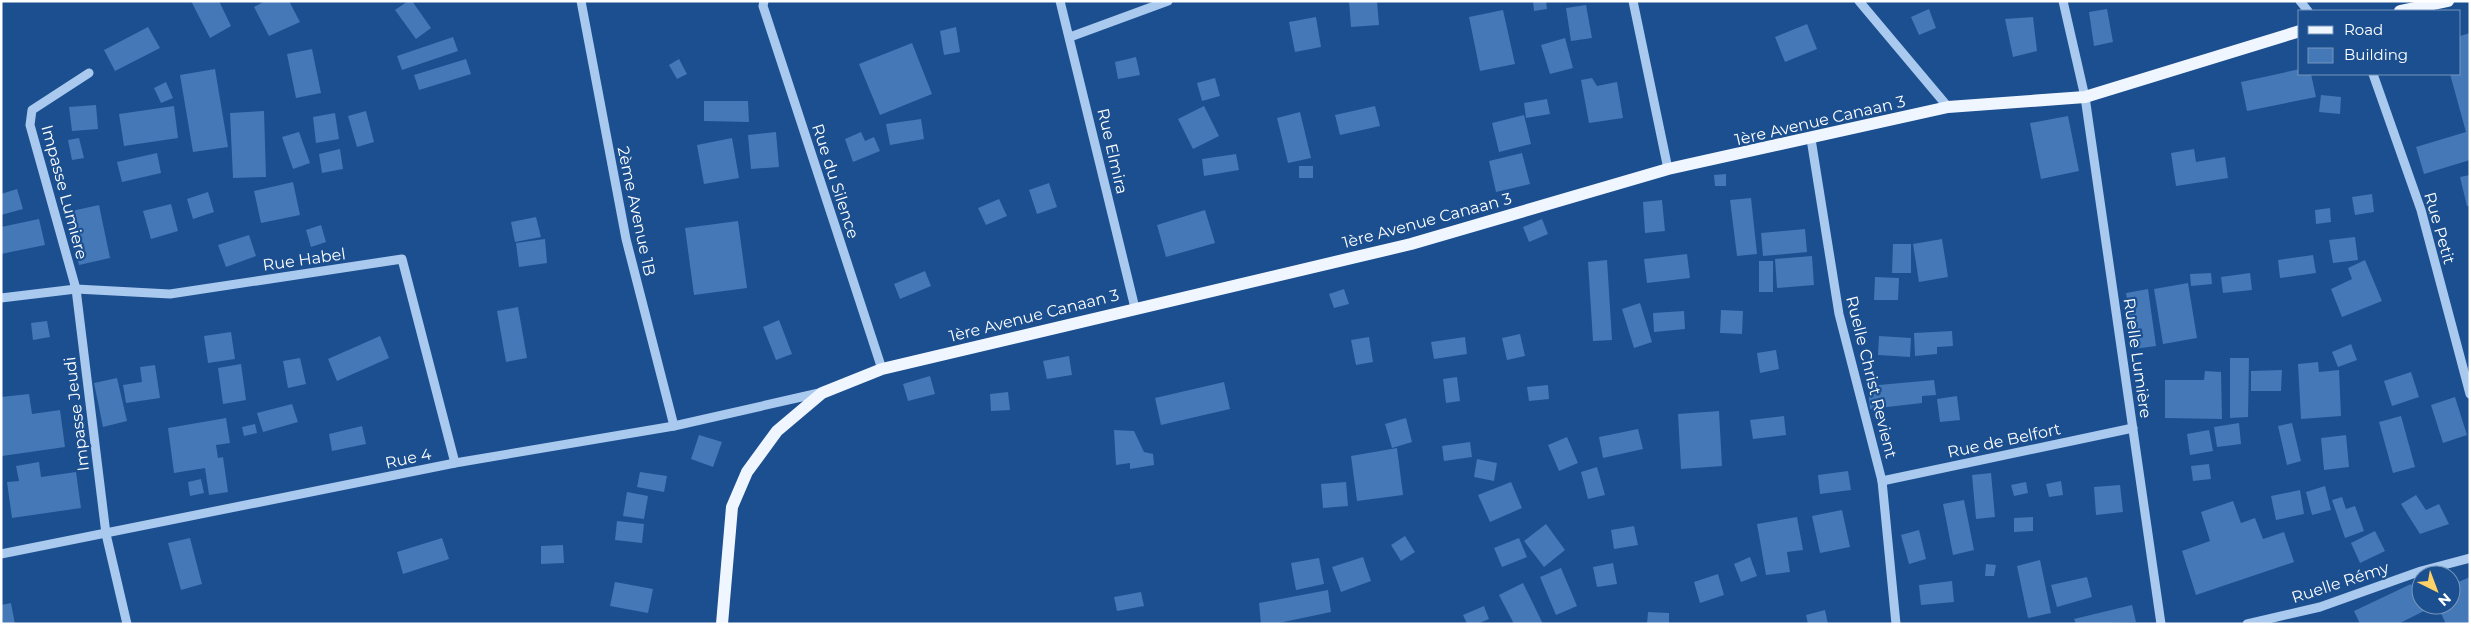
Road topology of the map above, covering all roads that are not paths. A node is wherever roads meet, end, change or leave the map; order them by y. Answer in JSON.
{"nodes":[{"id":1,"x":581,"y":1,"type":"edge"},
{"id":2,"x":764,"y":1,"type":"edge"},
{"id":3,"x":1060,"y":1,"type":"edge"},
{"id":4,"x":1168,"y":1,"type":"edge"},
{"id":5,"x":1633,"y":1,"type":"edge"},
{"id":6,"x":1859,"y":1,"type":"edge"},
{"id":7,"x":2062,"y":1,"type":"edge"},
{"id":8,"x":2448,"y":1,"type":"edge"},
{"id":9,"x":2405,"y":10,"type":"edge"},
{"id":10,"x":2298,"y":32,"type":"edge"},
{"id":11,"x":1070,"y":37,"type":"junction"},
{"id":12,"x":89,"y":73,"type":"dead end"},
{"id":13,"x":2373,"y":75,"type":"edge"},
{"id":14,"x":2085,"y":96,"type":"junction"},
{"id":15,"x":1948,"y":107,"type":"junction"},
{"id":16,"x":1811,"y":139,"type":"junction"},
{"id":17,"x":1668,"y":169,"type":"junction"},
{"id":18,"x":76,"y":289,"type":"junction"},
{"id":19,"x":1,"y":298,"type":"edge"},
{"id":20,"x":1135,"y":308,"type":"junction"},
{"id":21,"x":882,"y":369,"type":"junction"},
{"id":22,"x":822,"y":393,"type":"junction"},
{"id":23,"x":2470,"y":394,"type":"edge"},
{"id":24,"x":674,"y":426,"type":"junction"},
{"id":25,"x":2133,"y":428,"type":"junction"},
{"id":26,"x":455,"y":463,"type":"junction"},
{"id":27,"x":1882,"y":481,"type":"junction"},
{"id":28,"x":106,"y":534,"type":"junction"},
{"id":29,"x":1,"y":554,"type":"edge"},
{"id":30,"x":2470,"y":558,"type":"edge"},
{"id":31,"x":127,"y":624,"type":"edge"},
{"id":32,"x":722,"y":624,"type":"edge"},
{"id":33,"x":1896,"y":624,"type":"edge"},
{"id":34,"x":2161,"y":624,"type":"edge"},
{"id":35,"x":2247,"y":624,"type":"edge"}],
"edges":[{"from":1,"to":24,"type":"street","name":"2ème Avenue 1B"},
{"from":2,"to":21,"type":"street","name":"Rue du Silence"},
{"from":3,"to":11,"type":"street","name":"Rue Elmira"},
{"from":4,"to":11,"type":"street"},
{"from":5,"to":17,"type":"street"},
{"from":6,"to":15,"type":"street"},
{"from":7,"to":14,"type":"street","name":"Ruelle Lumière"},
{"from":8,"to":9,"type":"main road"},
{"from":10,"to":14,"type":"main road","name":"1ère Avenue Canaan 3"},
{"from":11,"to":20,"type":"street","name":"Rue Elmira"},
{"from":12,"to":18,"type":"street","name":"Impasse Lumiere"},
{"from":13,"to":23,"type":"street","name":"Rue Petit"},
{"from":14,"to":15,"type":"main road","name":"1ère Avenue Canaan 3"},
{"from":14,"to":25,"type":"street","name":"Ruelle Lumière"},
{"from":15,"to":16,"type":"main road","name":"1ère Avenue Canaan 3"},
{"from":16,"to":17,"type":"main road","name":"1ère Avenue Canaan 3"},
{"from":16,"to":27,"type":"street","name":"Ruelle Christ Revient"},
{"from":17,"to":20,"type":"main road","name":"1ère Avenue Canaan 3"},
{"from":18,"to":19,"type":"street","name":"Rue Habel"},
{"from":18,"to":26,"type":"street","name":"Rue Habel"},
{"from":18,"to":28,"type":"street","name":"Impasse Jeudi"},
{"from":20,"to":21,"type":"main road","name":"1ère Avenue Canaan 3"},
{"from":21,"to":22,"type":"main road","name":"1ère Avenue Canaan 3"},
{"from":22,"to":24,"type":"street","name":"Rue 4"},
{"from":22,"to":32,"type":"main road","name":"1ère Avenue Canaan 3"},
{"from":24,"to":26,"type":"street","name":"Rue 4"},
{"from":25,"to":27,"type":"street","name":"Rue de Belfort"},
{"from":25,"to":34,"type":"street","name":"Ruelle Lumière"},
{"from":26,"to":28,"type":"street","name":"Rue 4"},
{"from":27,"to":33,"type":"street","name":"Ruelle Christ Revient"},
{"from":28,"to":29,"type":"street","name":"Rue 4"},
{"from":28,"to":31,"type":"street","name":"Impasse Jeudi"},
{"from":30,"to":35,"type":"street","name":"Ruelle Rémy"}]}
